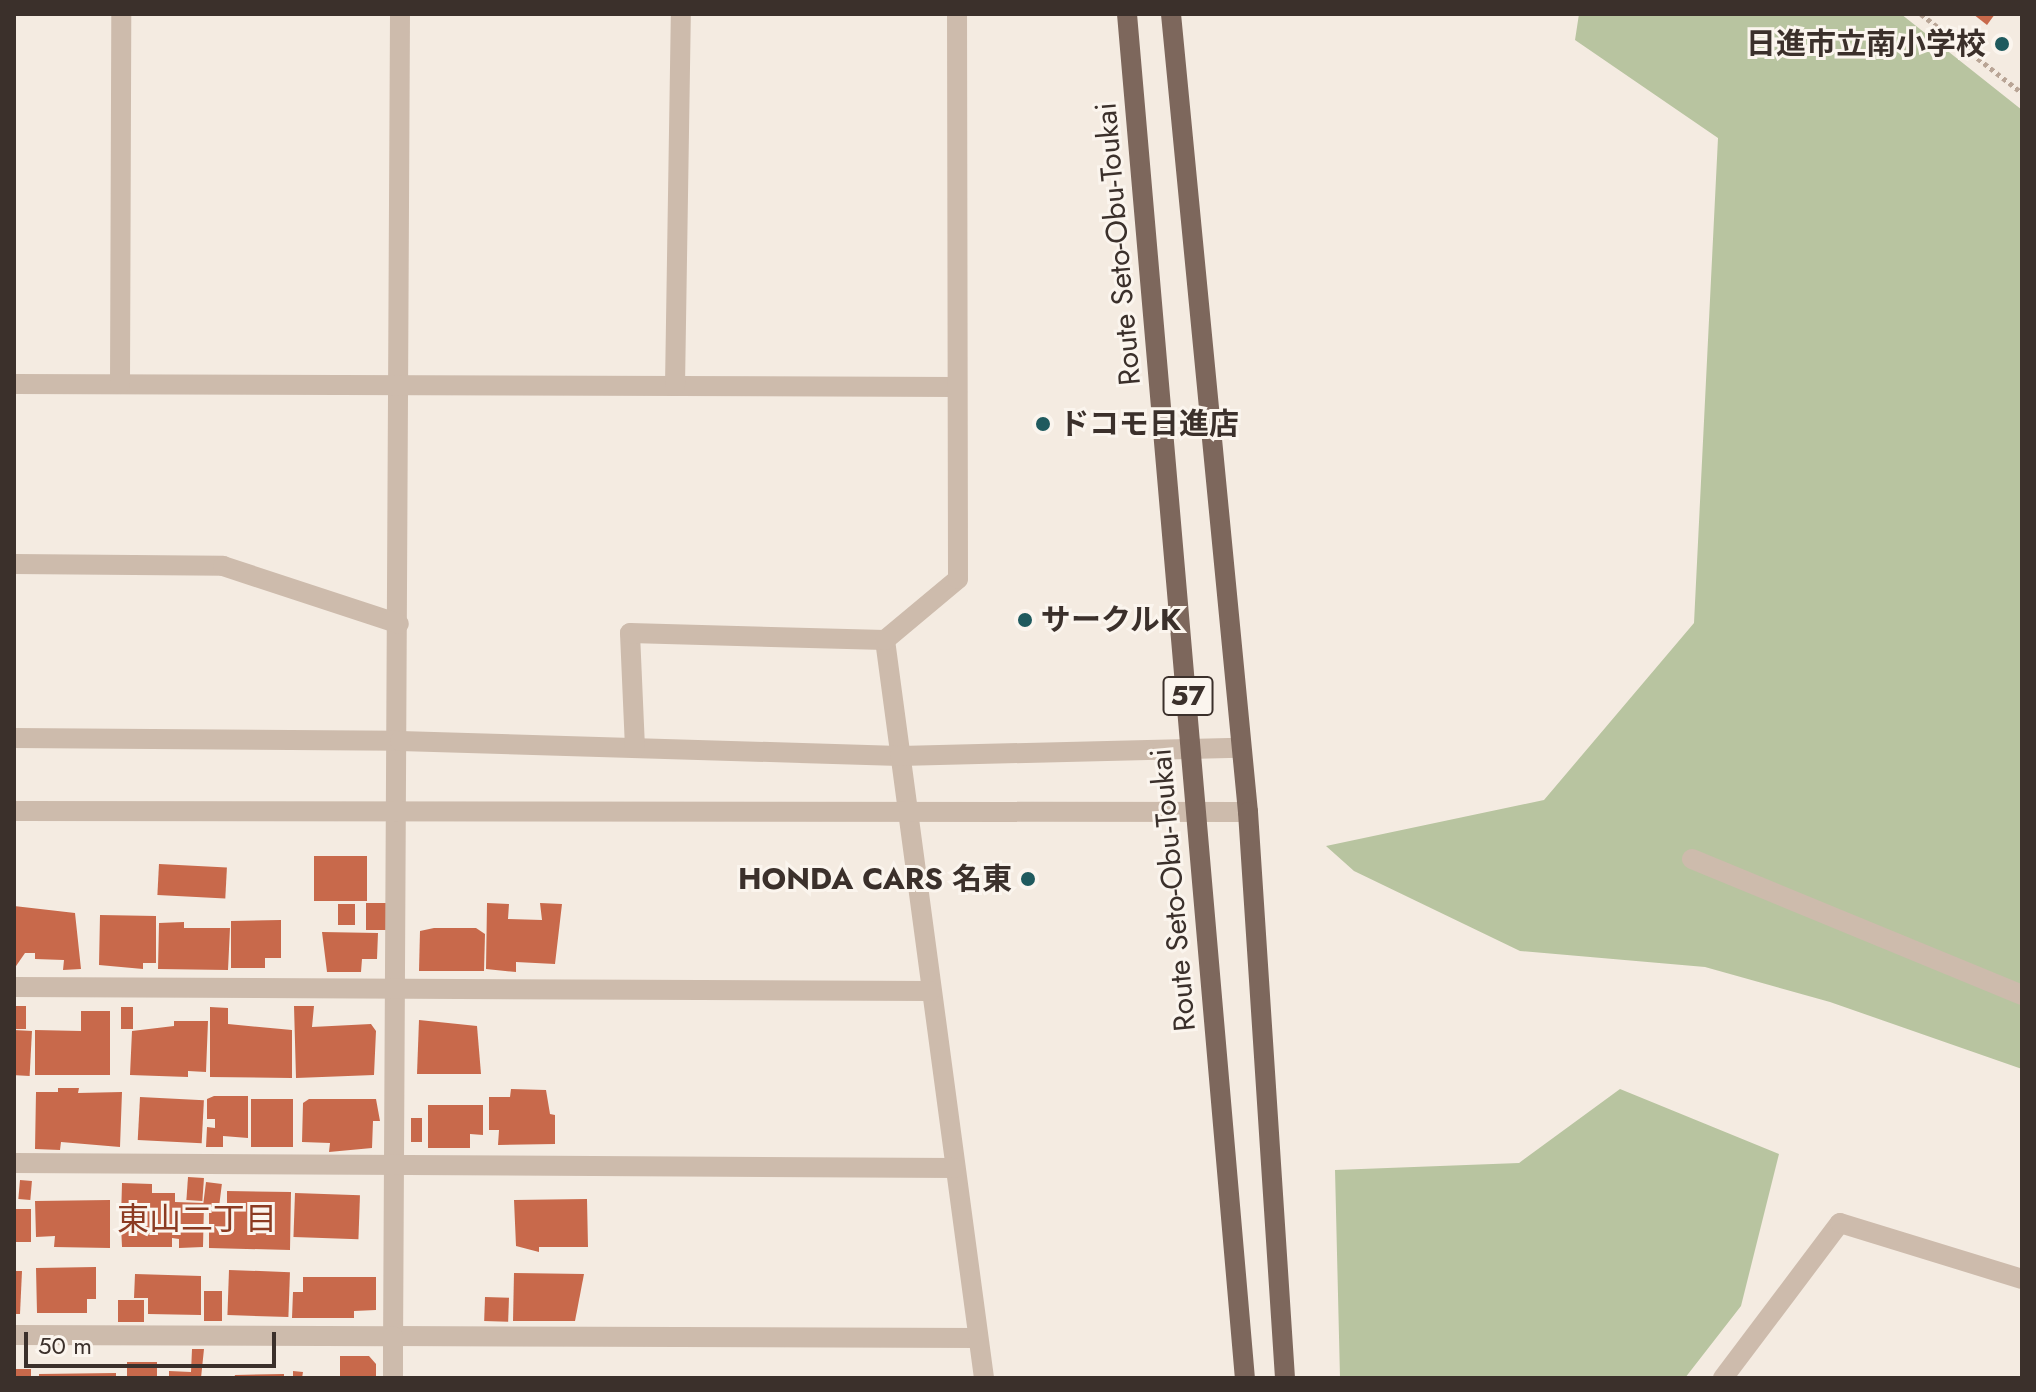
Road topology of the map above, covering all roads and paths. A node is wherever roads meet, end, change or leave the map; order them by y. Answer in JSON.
{"nodes":[{"id":1,"x":121,"y":14,"type":"edge"},
{"id":2,"x":400,"y":14,"type":"edge"},
{"id":3,"x":681,"y":14,"type":"edge"},
{"id":4,"x":957,"y":14,"type":"edge"},
{"id":5,"x":1127,"y":14,"type":"edge"},
{"id":6,"x":1171,"y":14,"type":"edge"},
{"id":7,"x":1921,"y":14,"type":"edge"},
{"id":8,"x":2022,"y":93,"type":"edge"},
{"id":9,"x":14,"y":384,"type":"edge"},
{"id":10,"x":120,"y":384,"type":"junction"},
{"id":11,"x":397,"y":386,"type":"junction"},
{"id":12,"x":675,"y":386,"type":"junction"},
{"id":13,"x":954,"y":387,"type":"junction"},
{"id":14,"x":14,"y":564,"type":"edge"},
{"id":15,"x":399,"y":624,"type":"junction"},
{"id":16,"x":885,"y":640,"type":"junction"},
{"id":17,"x":14,"y":738,"type":"edge"},
{"id":18,"x":400,"y":741,"type":"junction"},
{"id":19,"x":635,"y":748,"type":"junction"},
{"id":20,"x":1239,"y":748,"type":"junction"},
{"id":21,"x":1189,"y":751,"type":"junction"},
{"id":22,"x":900,"y":756,"type":"junction"},
{"id":23,"x":1198,"y":810,"type":"junction"},
{"id":24,"x":14,"y":811,"type":"edge"},
{"id":25,"x":1248,"y":812,"type":"junction"},
{"id":26,"x":400,"y":814,"type":"junction"},
{"id":27,"x":907,"y":814,"type":"junction"},
{"id":28,"x":1692,"y":859,"type":"dead end"},
{"id":29,"x":14,"y":987,"type":"edge"},
{"id":30,"x":395,"y":989,"type":"junction"},
{"id":31,"x":930,"y":991,"type":"junction"},
{"id":32,"x":2022,"y":995,"type":"edge"},
{"id":33,"x":14,"y":1163,"type":"edge"},
{"id":34,"x":395,"y":1165,"type":"junction"},
{"id":35,"x":954,"y":1168,"type":"junction"},
{"id":36,"x":2022,"y":1279,"type":"edge"},
{"id":37,"x":14,"y":1335,"type":"edge"},
{"id":38,"x":393,"y":1336,"type":"junction"},
{"id":39,"x":977,"y":1338,"type":"junction"},
{"id":40,"x":393,"y":1378,"type":"edge"},
{"id":41,"x":984,"y":1378,"type":"edge"},
{"id":42,"x":1245,"y":1378,"type":"edge"},
{"id":43,"x":1285,"y":1378,"type":"edge"},
{"id":44,"x":1723,"y":1378,"type":"edge"}],
"edges":[{"from":1,"to":10,"type":"street"},
{"from":2,"to":11,"type":"street"},
{"from":3,"to":12,"type":"street"},
{"from":4,"to":13,"type":"street"},
{"from":5,"to":21,"type":"main road","name":"Route Seto-Obu-Toukai","number":"57"},
{"from":6,"to":20,"type":"main road","number":"57"},
{"from":7,"to":8,"type":"path"},
{"from":9,"to":10,"type":"street"},
{"from":10,"to":11,"type":"street"},
{"from":11,"to":12,"type":"street"},
{"from":11,"to":15,"type":"street"},
{"from":12,"to":13,"type":"street"},
{"from":13,"to":16,"type":"street"},
{"from":14,"to":15,"type":"street"},
{"from":15,"to":18,"type":"street"},
{"from":16,"to":19,"type":"street"},
{"from":16,"to":22,"type":"street"},
{"from":17,"to":18,"type":"street"},
{"from":18,"to":19,"type":"street"},
{"from":18,"to":26,"type":"street"},
{"from":19,"to":22,"type":"street"},
{"from":20,"to":21,"type":"street"},
{"from":20,"to":25,"type":"main road","number":"57"},
{"from":21,"to":22,"type":"street"},
{"from":21,"to":23,"type":"main road","name":"Route Seto-Obu-Toukai","number":"57"},
{"from":22,"to":27,"type":"street"},
{"from":23,"to":25,"type":"street"},
{"from":23,"to":27,"type":"street"},
{"from":23,"to":42,"type":"main road","name":"Route Seto-Obu-Toukai","number":"57"},
{"from":24,"to":26,"type":"street"},
{"from":25,"to":43,"type":"main road","number":"57"},
{"from":26,"to":27,"type":"street"},
{"from":26,"to":30,"type":"street"},
{"from":27,"to":31,"type":"street"},
{"from":28,"to":32,"type":"street"},
{"from":29,"to":30,"type":"street"},
{"from":30,"to":31,"type":"street"},
{"from":30,"to":34,"type":"street"},
{"from":31,"to":35,"type":"street"},
{"from":33,"to":34,"type":"street"},
{"from":34,"to":35,"type":"street"},
{"from":34,"to":38,"type":"street"},
{"from":35,"to":39,"type":"street"},
{"from":36,"to":44,"type":"street"},
{"from":37,"to":38,"type":"street"},
{"from":38,"to":39,"type":"street"},
{"from":38,"to":40,"type":"street"},
{"from":39,"to":41,"type":"street"}]}
